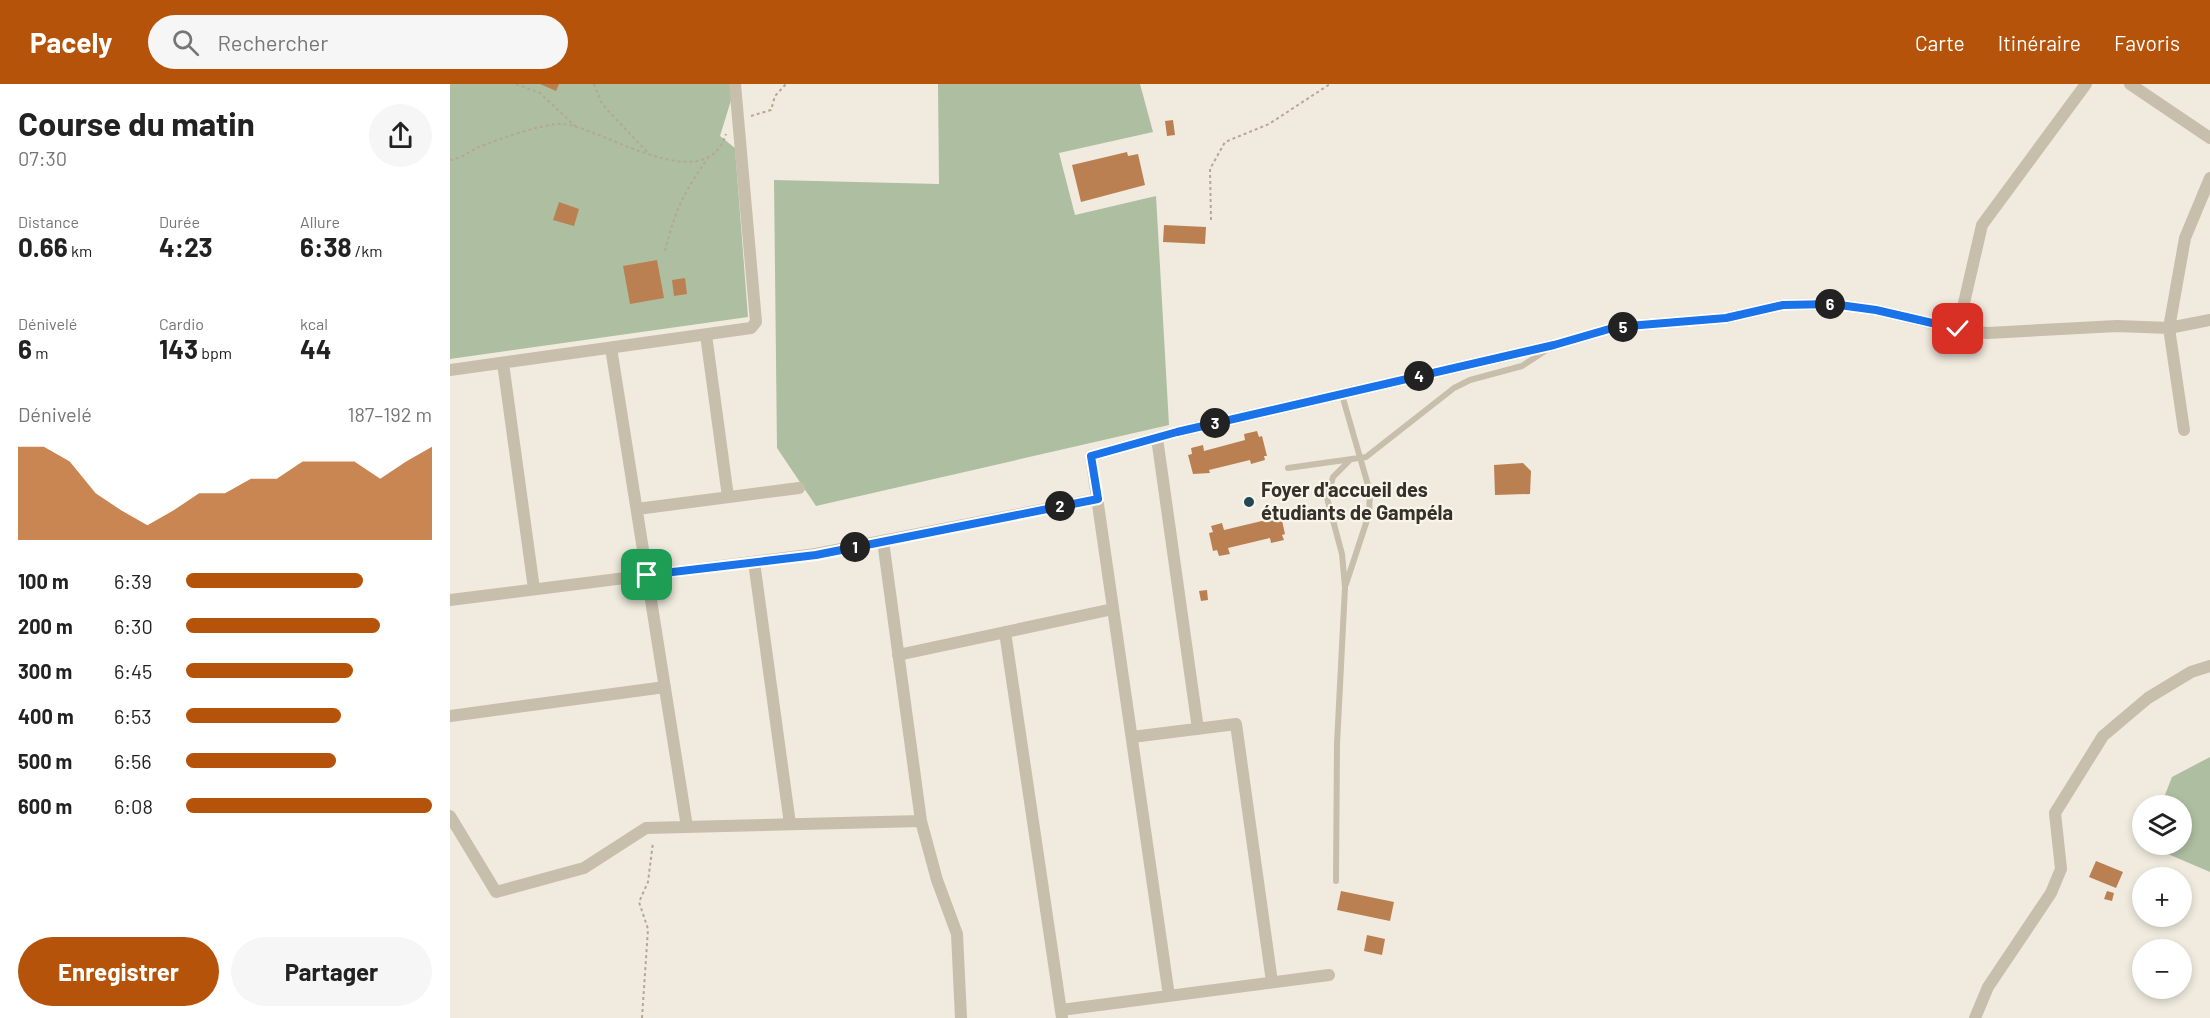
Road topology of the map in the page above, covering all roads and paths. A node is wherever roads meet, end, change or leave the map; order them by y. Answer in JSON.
{"nodes":[{"id":1,"x":516,"y":84,"type":"edge"},
{"id":2,"x":594,"y":84,"type":"edge"},
{"id":3,"x":735,"y":84,"type":"edge"},
{"id":4,"x":786,"y":84,"type":"edge"},
{"id":5,"x":1330,"y":84,"type":"edge"},
{"id":6,"x":2086,"y":84,"type":"edge"},
{"id":7,"x":2130,"y":84,"type":"edge"},
{"id":8,"x":739,"y":119,"type":"junction"},
{"id":9,"x":576,"y":127,"type":"junction"},
{"id":10,"x":727,"y":129,"type":"dead end"},
{"id":11,"x":2210,"y":138,"type":"edge"},
{"id":12,"x":650,"y":154,"type":"junction"},
{"id":13,"x":708,"y":158,"type":"junction"},
{"id":14,"x":450,"y":160,"type":"edge"},
{"id":15,"x":2210,"y":178,"type":"edge"},
{"id":16,"x":1211,"y":220,"type":"dead end"},
{"id":17,"x":665,"y":251,"type":"dead end"},
{"id":18,"x":2210,"y":320,"type":"edge"},
{"id":19,"x":2169,"y":328,"type":"junction"},
{"id":20,"x":1958,"y":329,"type":"junction"},
{"id":21,"x":706,"y":335,"type":"junction"},
{"id":22,"x":1554,"y":345,"type":"junction"},
{"id":23,"x":611,"y":348,"type":"junction"},
{"id":24,"x":503,"y":363,"type":"junction"},
{"id":25,"x":450,"y":370,"type":"edge"},
{"id":26,"x":1341,"y":394,"type":"junction"},
{"id":27,"x":2184,"y":430,"type":"dead end"},
{"id":28,"x":1157,"y":438,"type":"junction"},
{"id":29,"x":1360,"y":459,"type":"junction"},
{"id":30,"x":1349,"y":461,"type":"junction"},
{"id":31,"x":1288,"y":468,"type":"dead end"},
{"id":32,"x":799,"y":488,"type":"dead end"},
{"id":33,"x":728,"y":497,"type":"junction"},
{"id":34,"x":1098,"y":499,"type":"junction"},
{"id":35,"x":637,"y":509,"type":"junction"},
{"id":36,"x":883,"y":542,"type":"junction"},
{"id":37,"x":754,"y":562,"type":"junction"},
{"id":38,"x":647,"y":575,"type":"junction"},
{"id":39,"x":1345,"y":587,"type":"junction"},
{"id":40,"x":534,"y":589,"type":"junction"},
{"id":41,"x":450,"y":600,"type":"edge"},
{"id":42,"x":1113,"y":609,"type":"junction"},
{"id":43,"x":1005,"y":632,"type":"junction"},
{"id":44,"x":898,"y":655,"type":"junction"},
{"id":45,"x":2210,"y":666,"type":"edge"},
{"id":46,"x":665,"y":687,"type":"junction"},
{"id":47,"x":450,"y":716,"type":"edge"},
{"id":48,"x":1198,"y":729,"type":"junction"},
{"id":49,"x":1132,"y":737,"type":"junction"},
{"id":50,"x":450,"y":816,"type":"edge"},
{"id":51,"x":921,"y":821,"type":"junction"},
{"id":52,"x":790,"y":824,"type":"junction"},
{"id":53,"x":687,"y":827,"type":"junction"},
{"id":54,"x":654,"y":833,"type":"dead end"},
{"id":55,"x":1336,"y":881,"type":"dead end"},
{"id":56,"x":1329,"y":975,"type":"dead end"},
{"id":57,"x":1272,"y":982,"type":"junction"},
{"id":58,"x":1169,"y":996,"type":"junction"},
{"id":59,"x":1061,"y":1014,"type":"edge"},
{"id":60,"x":642,"y":1018,"type":"edge"},
{"id":61,"x":961,"y":1018,"type":"edge"},
{"id":62,"x":1975,"y":1018,"type":"edge"}],
"edges":[{"from":1,"to":9,"type":"path"},
{"from":2,"to":12,"type":"path"},
{"from":3,"to":8,"type":"street"},
{"from":4,"to":8,"type":"path"},
{"from":5,"to":16,"type":"path"},
{"from":6,"to":20,"type":"street"},
{"from":7,"to":11,"type":"street"},
{"from":8,"to":21,"type":"street"},
{"from":9,"to":12,"type":"path"},
{"from":9,"to":14,"type":"path"},
{"from":10,"to":13,"type":"path"},
{"from":12,"to":13,"type":"path"},
{"from":13,"to":17,"type":"path"},
{"from":15,"to":19,"type":"street"},
{"from":18,"to":19,"type":"street"},
{"from":19,"to":20,"type":"street"},
{"from":19,"to":27,"type":"street"},
{"from":20,"to":22,"type":"street"},
{"from":21,"to":23,"type":"street"},
{"from":21,"to":33,"type":"street"},
{"from":22,"to":26,"type":"street"},
{"from":22,"to":29,"type":"lane"},
{"from":23,"to":24,"type":"street"},
{"from":23,"to":35,"type":"street"},
{"from":24,"to":25,"type":"street"},
{"from":24,"to":40,"type":"street"},
{"from":26,"to":28,"type":"street"},
{"from":26,"to":29,"type":"lane"},
{"from":28,"to":34,"type":"street"},
{"from":28,"to":48,"type":"street"},
{"from":29,"to":30,"type":"lane"},
{"from":29,"to":39,"type":"lane"},
{"from":30,"to":31,"type":"lane"},
{"from":30,"to":39,"type":"lane"},
{"from":32,"to":33,"type":"street"},
{"from":33,"to":35,"type":"street"},
{"from":34,"to":36,"type":"street"},
{"from":34,"to":42,"type":"street"},
{"from":35,"to":38,"type":"street"},
{"from":36,"to":37,"type":"street"},
{"from":36,"to":44,"type":"street"},
{"from":37,"to":38,"type":"street"},
{"from":37,"to":52,"type":"street"},
{"from":38,"to":40,"type":"street"},
{"from":38,"to":46,"type":"street"},
{"from":39,"to":55,"type":"lane"},
{"from":40,"to":41,"type":"street"},
{"from":42,"to":43,"type":"street"},
{"from":42,"to":49,"type":"street"},
{"from":43,"to":44,"type":"street"},
{"from":43,"to":59,"type":"street"},
{"from":44,"to":51,"type":"street"},
{"from":45,"to":62,"type":"street"},
{"from":46,"to":47,"type":"street"},
{"from":46,"to":53,"type":"street"},
{"from":48,"to":49,"type":"street"},
{"from":48,"to":57,"type":"street"},
{"from":49,"to":58,"type":"street"},
{"from":50,"to":53,"type":"street"},
{"from":51,"to":52,"type":"street"},
{"from":51,"to":61,"type":"street"},
{"from":52,"to":53,"type":"street"},
{"from":54,"to":60,"type":"path"},
{"from":56,"to":57,"type":"street"},
{"from":57,"to":58,"type":"street"},
{"from":58,"to":59,"type":"street"}]}
